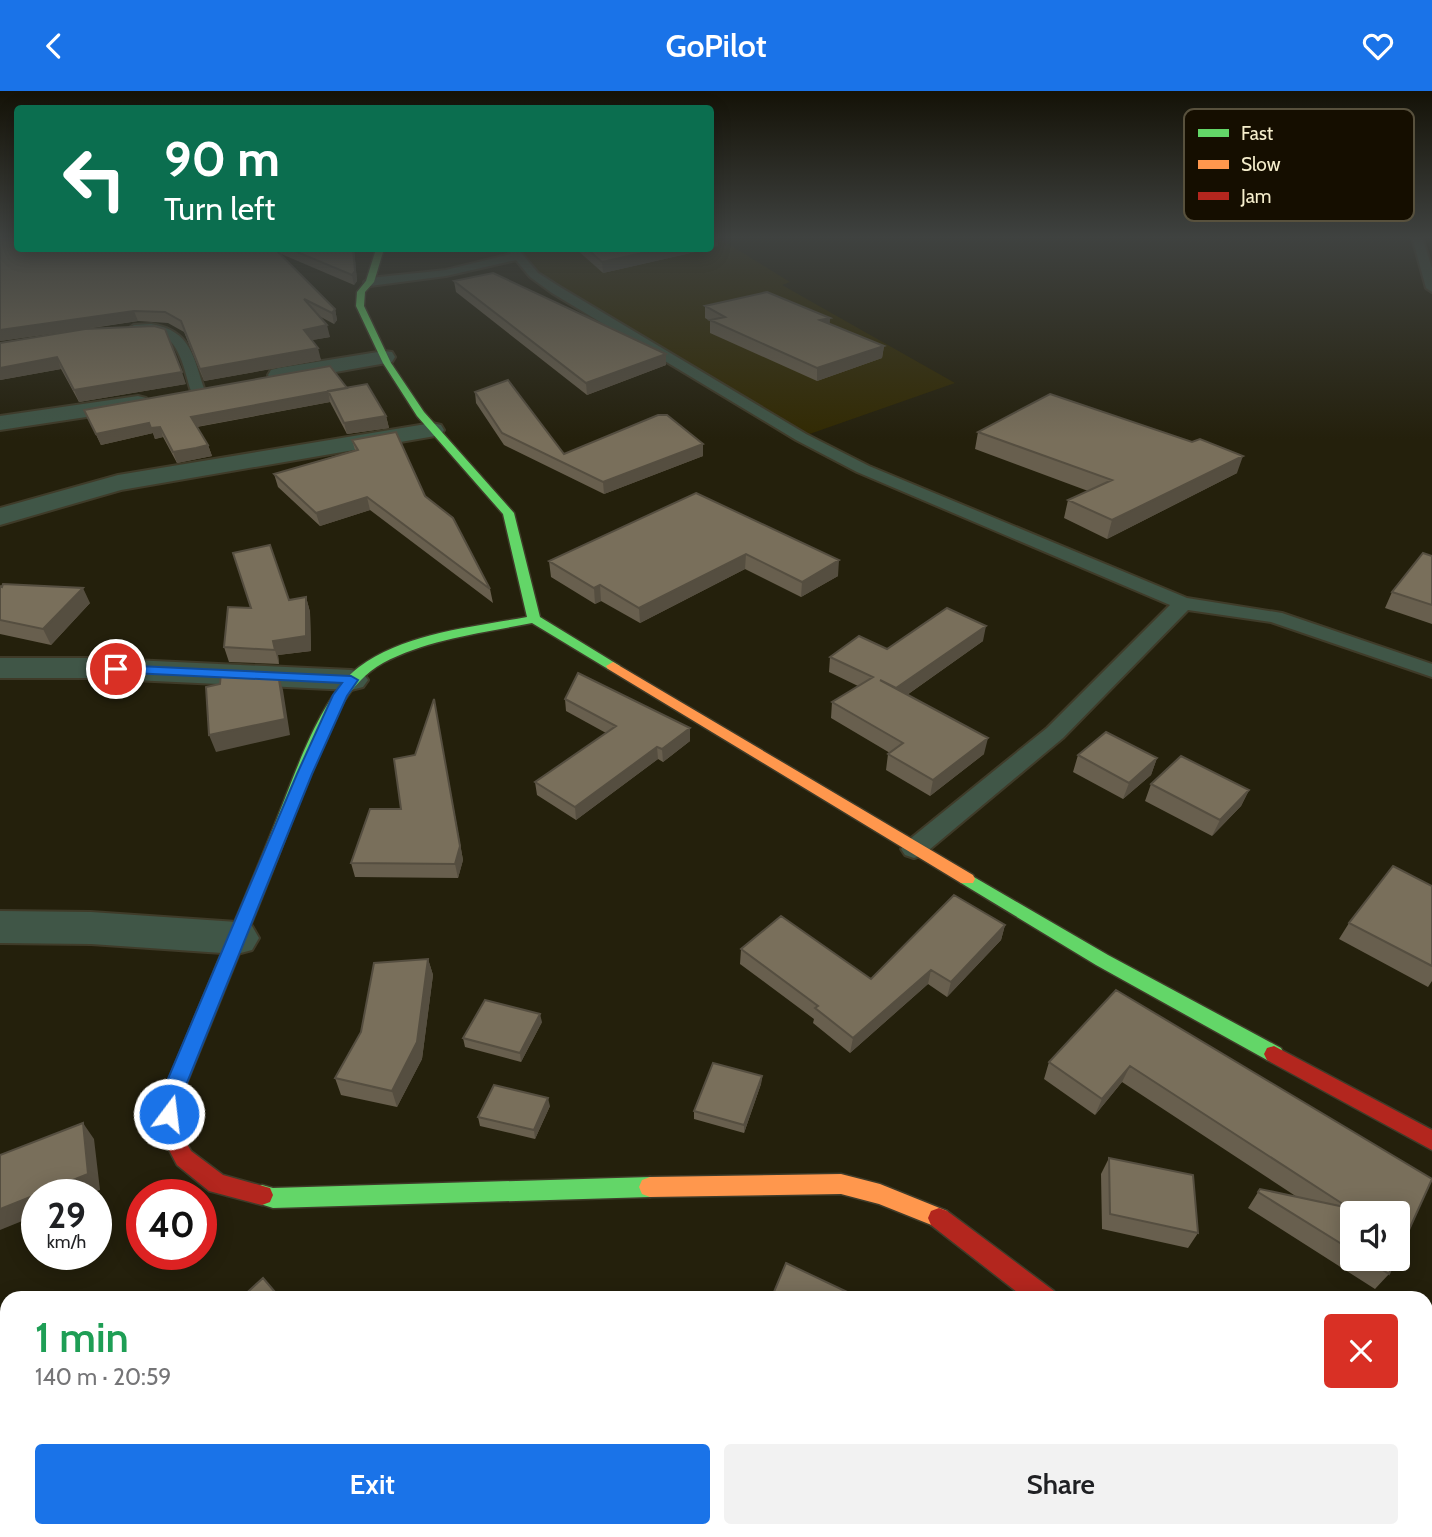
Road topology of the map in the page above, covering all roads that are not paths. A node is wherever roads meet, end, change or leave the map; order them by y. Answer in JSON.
{"nodes":[{"id":1,"x":360,"y":304,"type":"edge"},
{"id":2,"x":580,"y":304,"type":"edge"},
{"id":3,"x":125,"y":330,"type":"edge"},
{"id":4,"x":384,"y":357,"type":"junction"},
{"id":5,"x":263,"y":378,"type":"edge"},
{"id":6,"x":224,"y":386,"type":"edge"},
{"id":7,"x":179,"y":395,"type":"junction"},
{"id":8,"x":0,"y":423,"type":"edge"},
{"id":9,"x":432,"y":430,"type":"junction"},
{"id":10,"x":0,"y":517,"type":"edge"},
{"id":11,"x":1183,"y":603,"type":"junction"},
{"id":12,"x":534,"y":619,"type":"junction"},
{"id":13,"x":0,"y":668,"type":"edge"},
{"id":14,"x":1432,"y":671,"type":"edge"},
{"id":15,"x":351,"y":680,"type":"junction"},
{"id":16,"x":914,"y":849,"type":"junction"},
{"id":17,"x":0,"y":927,"type":"edge"},
{"id":18,"x":237,"y":937,"type":"junction"},
{"id":19,"x":1432,"y":1142,"type":"edge"},
{"id":20,"x":1035,"y":1291,"type":"edge"}],
"edges":[{"from":1,"to":4,"type":"street"},
{"from":2,"to":11,"type":"lane"},
{"from":3,"to":7,"type":"lane"},
{"from":4,"to":5,"type":"street"},
{"from":4,"to":9,"type":"street"},
{"from":6,"to":7,"type":"street"},
{"from":7,"to":8,"type":"street"},
{"from":9,"to":10,"type":"street"},
{"from":9,"to":12,"type":"street"},
{"from":11,"to":14,"type":"lane"},
{"from":11,"to":16,"type":"lane"},
{"from":12,"to":15,"type":"street"},
{"from":12,"to":16,"type":"street"},
{"from":13,"to":15,"type":"street"},
{"from":15,"to":18,"type":"street"},
{"from":16,"to":19,"type":"street"},
{"from":17,"to":18,"type":"street"},
{"from":18,"to":20,"type":"street"}]}
